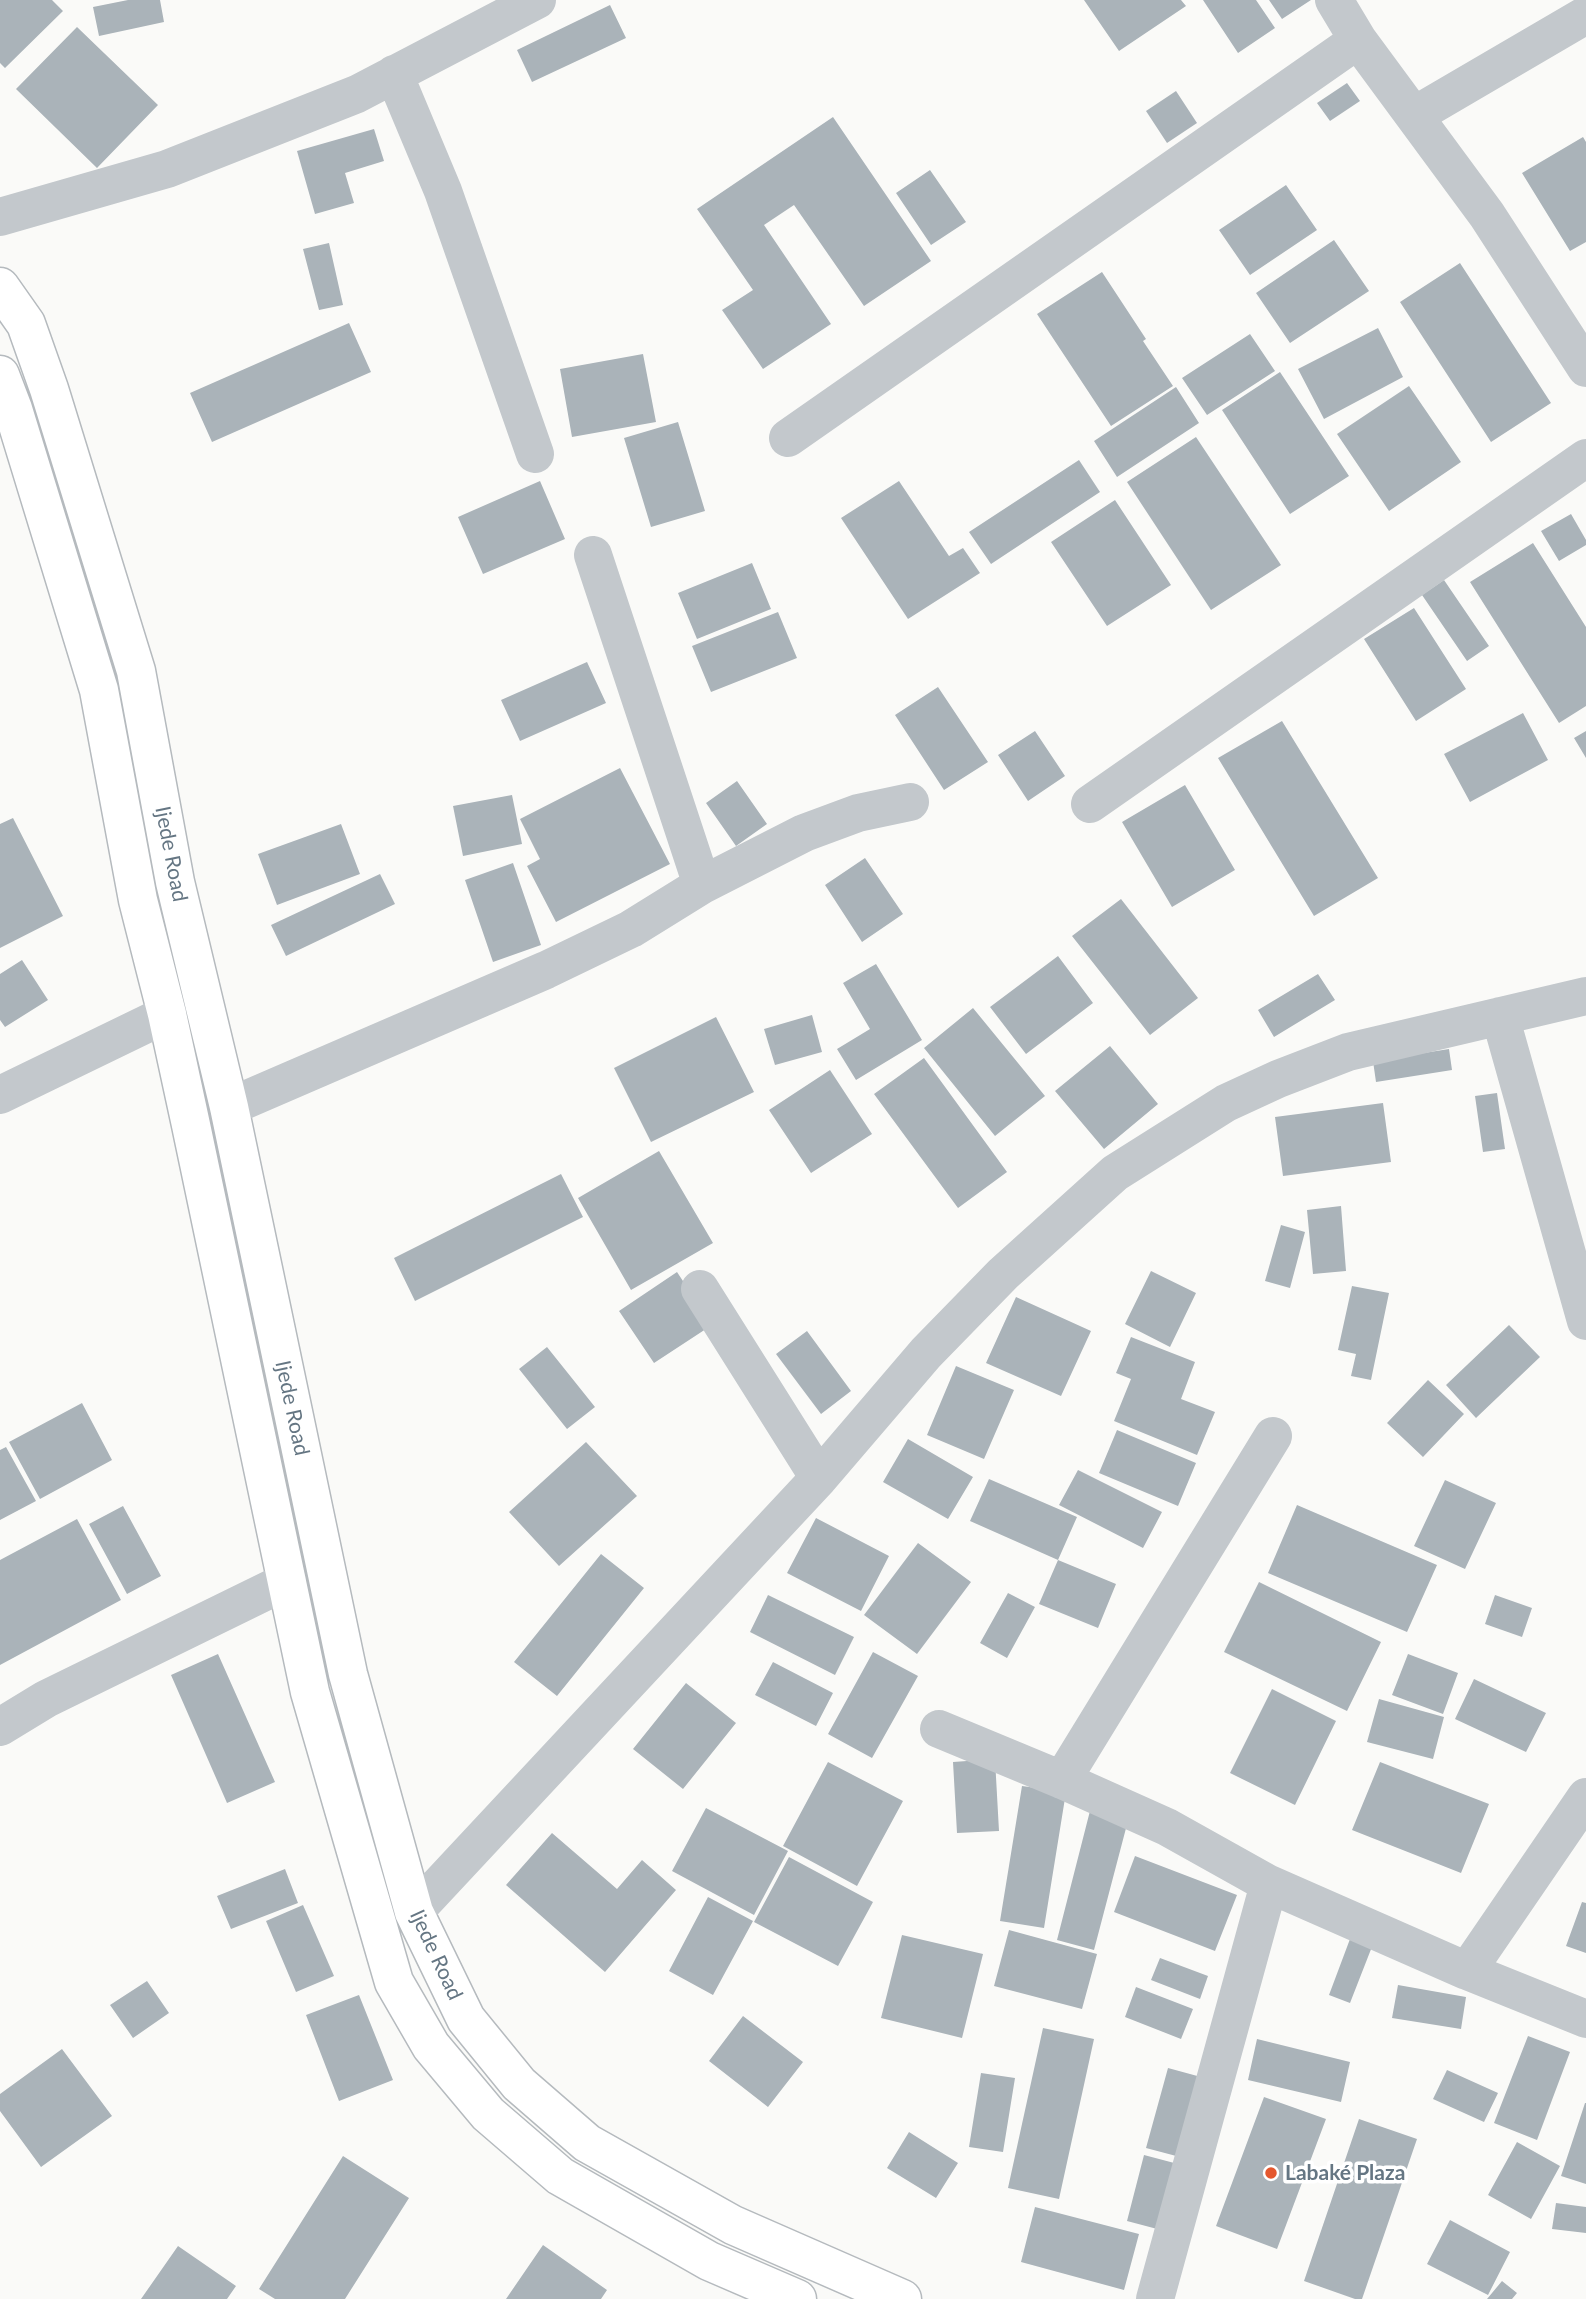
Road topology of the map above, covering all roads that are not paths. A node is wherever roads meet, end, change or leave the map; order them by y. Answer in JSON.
{"nodes":[{"id":1,"x":537,"y":0,"type":"edge"},
{"id":2,"x":1334,"y":0,"type":"edge"},
{"id":3,"x":1586,"y":15,"type":"edge"},
{"id":4,"x":1358,"y":40,"type":"junction"},
{"id":5,"x":394,"y":75,"type":"junction"},
{"id":6,"x":1415,"y":115,"type":"junction"},
{"id":7,"x":0,"y":217,"type":"edge"},
{"id":8,"x":0,"y":286,"type":"edge"},
{"id":9,"x":1586,"y":368,"type":"edge"},
{"id":10,"x":0,"y":375,"type":"edge"},
{"id":11,"x":788,"y":438,"type":"dead end"},
{"id":12,"x":535,"y":454,"type":"dead end"},
{"id":13,"x":1586,"y":458,"type":"edge"},
{"id":14,"x":593,"y":555,"type":"dead end"},
{"id":15,"x":910,"y":802,"type":"dead end"},
{"id":16,"x":1090,"y":804,"type":"dead end"},
{"id":17,"x":702,"y":885,"type":"junction"},
{"id":18,"x":1586,"y":996,"type":"edge"},
{"id":19,"x":167,"y":1014,"type":"junction"},
{"id":20,"x":1500,"y":1016,"type":"junction"},
{"id":21,"x":0,"y":1095,"type":"edge"},
{"id":22,"x":229,"y":1107,"type":"junction"},
{"id":23,"x":700,"y":1289,"type":"dead end"},
{"id":24,"x":1586,"y":1321,"type":"edge"},
{"id":25,"x":1273,"y":1436,"type":"dead end"},
{"id":26,"x":819,"y":1478,"type":"junction"},
{"id":27,"x":287,"y":1581,"type":"junction"},
{"id":28,"x":0,"y":1727,"type":"edge"},
{"id":29,"x":939,"y":1729,"type":"dead end"},
{"id":30,"x":1062,"y":1780,"type":"junction"},
{"id":31,"x":1586,"y":1797,"type":"edge"},
{"id":32,"x":1269,"y":1884,"type":"junction"},
{"id":33,"x":414,"y":1912,"type":"junction"},
{"id":34,"x":1467,"y":1970,"type":"junction"},
{"id":35,"x":1586,"y":2019,"type":"edge"},
{"id":36,"x":797,"y":2299,"type":"edge"},
{"id":37,"x":902,"y":2299,"type":"edge"},
{"id":38,"x":1155,"y":2299,"type":"edge"}],
"edges":[{"from":1,"to":5,"type":"street"},
{"from":2,"to":4,"type":"street"},
{"from":3,"to":6,"type":"street"},
{"from":4,"to":6,"type":"street"},
{"from":4,"to":11,"type":"street"},
{"from":5,"to":7,"type":"street"},
{"from":5,"to":12,"type":"street"},
{"from":6,"to":9,"type":"street"},
{"from":8,"to":22,"type":"main road","name":"Ijede Road"},
{"from":10,"to":19,"type":"main road","name":"Ijede Road"},
{"from":13,"to":16,"type":"street"},
{"from":14,"to":17,"type":"street"},
{"from":15,"to":17,"type":"street"},
{"from":17,"to":22,"type":"street"},
{"from":18,"to":20,"type":"street"},
{"from":19,"to":21,"type":"street"},
{"from":19,"to":27,"type":"main road","name":"Ijede Road"},
{"from":20,"to":24,"type":"street"},
{"from":20,"to":26,"type":"street"},
{"from":22,"to":33,"type":"main road","name":"Ijede Road"},
{"from":23,"to":26,"type":"street"},
{"from":25,"to":30,"type":"street"},
{"from":26,"to":33,"type":"street"},
{"from":27,"to":28,"type":"street"},
{"from":27,"to":36,"type":"main road","name":"Ijede Road"},
{"from":29,"to":30,"type":"street"},
{"from":30,"to":32,"type":"street"},
{"from":31,"to":34,"type":"street"},
{"from":32,"to":34,"type":"street"},
{"from":32,"to":38,"type":"street"},
{"from":33,"to":37,"type":"main road","name":"Ijede Road"},
{"from":34,"to":35,"type":"street"}]}
